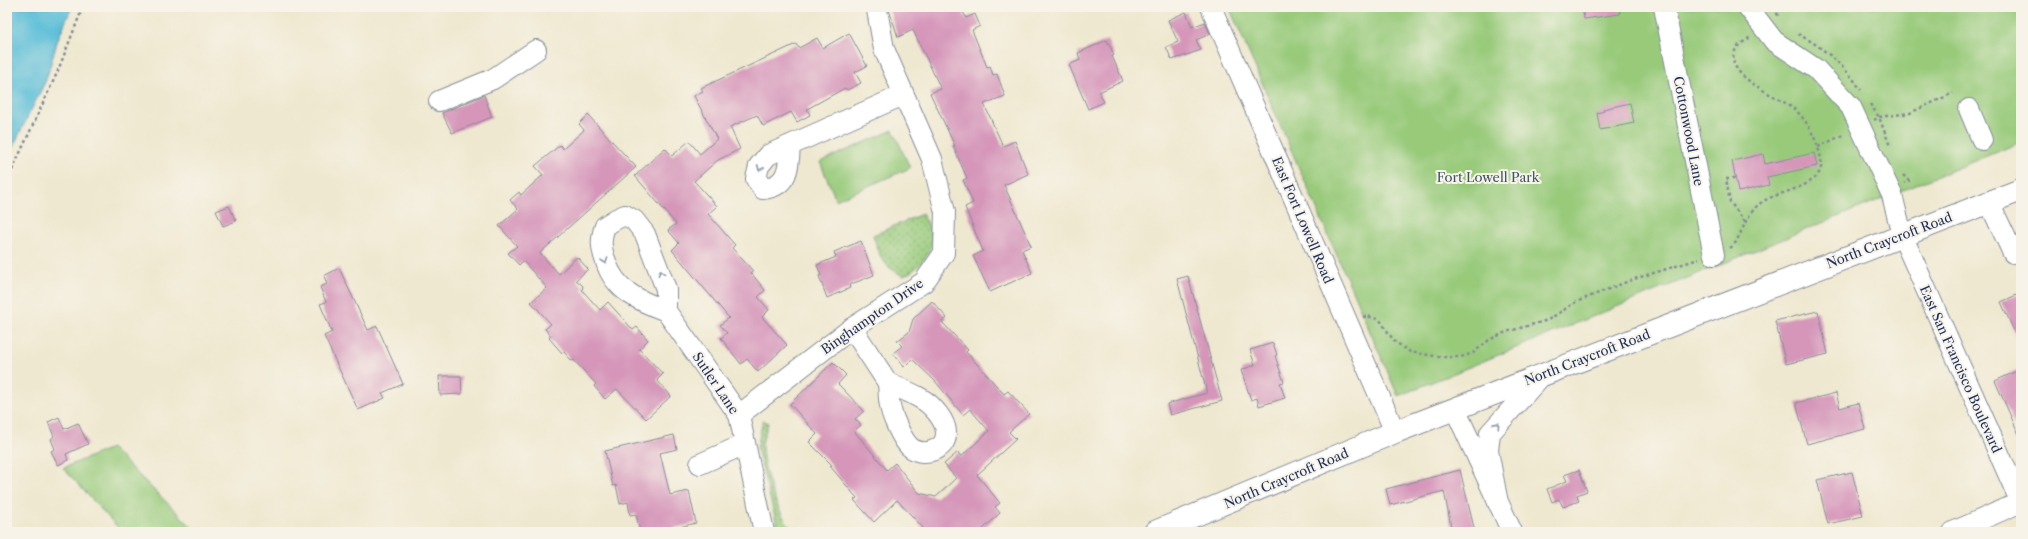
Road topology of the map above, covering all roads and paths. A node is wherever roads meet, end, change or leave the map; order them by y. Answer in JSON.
{"nodes":[{"id":1,"x":83,"y":7,"type":"edge"},
{"id":2,"x":1211,"y":7,"type":"edge"},
{"id":3,"x":1664,"y":7,"type":"edge"},
{"id":4,"x":1748,"y":7,"type":"edge"},
{"id":5,"x":877,"y":10,"type":"dead end"},
{"id":6,"x":1771,"y":23,"type":"junction"},
{"id":7,"x":536,"y":50,"type":"dead end"},
{"id":8,"x":1953,"y":93,"type":"dead end"},
{"id":9,"x":903,"y":95,"type":"junction"},
{"id":10,"x":440,"y":101,"type":"dead end"},
{"id":11,"x":1969,"y":109,"type":"dead end"},
{"id":12,"x":1860,"y":127,"type":"junction"},
{"id":13,"x":1982,"y":140,"type":"dead end"},
{"id":14,"x":790,"y":145,"type":"dead end"},
{"id":15,"x":1818,"y":147,"type":"junction"},
{"id":16,"x":1735,"y":178,"type":"dead end"},
{"id":17,"x":7,"y":181,"type":"edge"},
{"id":18,"x":2021,"y":190,"type":"edge"},
{"id":19,"x":1990,"y":202,"type":"junction"},
{"id":20,"x":1746,"y":223,"type":"junction"},
{"id":21,"x":1902,"y":235,"type":"junction"},
{"id":22,"x":2012,"y":253,"type":"dead end"},
{"id":23,"x":1714,"y":255,"type":"junction"},
{"id":24,"x":666,"y":311,"type":"junction"},
{"id":25,"x":1348,"y":324,"type":"junction"},
{"id":26,"x":852,"y":328,"type":"junction"},
{"id":27,"x":1543,"y":374,"type":"junction"},
{"id":28,"x":888,"y":383,"type":"dead end"},
{"id":29,"x":1455,"y":409,"type":"junction"},
{"id":30,"x":739,"y":415,"type":"junction"},
{"id":31,"x":1395,"y":432,"type":"junction"},
{"id":32,"x":745,"y":444,"type":"junction"},
{"id":33,"x":700,"y":464,"type":"dead end"},
{"id":34,"x":2021,"y":502,"type":"edge"},
{"id":35,"x":1498,"y":503,"type":"junction"},
{"id":36,"x":764,"y":532,"type":"edge"},
{"id":37,"x":1155,"y":532,"type":"edge"},
{"id":38,"x":1512,"y":532,"type":"edge"},
{"id":39,"x":1953,"y":532,"type":"edge"}],
"edges":[{"from":1,"to":17,"type":"path"},
{"from":2,"to":25,"type":"street","name":"East Fort Lowell Road"},
{"from":3,"to":23,"type":"street","name":"Cottonwood Lane"},
{"from":4,"to":6,"type":"street","name":"East San Francisco Boulevard"},
{"from":5,"to":9,"type":"street","name":"Binghampton Drive"},
{"from":6,"to":12,"type":"street","name":"East San Francisco Boulevard"},
{"from":6,"to":15,"type":"path"},
{"from":7,"to":10,"type":"street"},
{"from":8,"to":12,"type":"path"},
{"from":9,"to":14,"type":"street"},
{"from":9,"to":26,"type":"street","name":"Binghampton Drive"},
{"from":11,"to":13,"type":"street"},
{"from":12,"to":15,"type":"path"},
{"from":12,"to":21,"type":"street","name":"East San Francisco Boulevard"},
{"from":15,"to":20,"type":"path"},
{"from":16,"to":20,"type":"path"},
{"from":18,"to":19,"type":"main road","name":"North Craycroft Road"},
{"from":19,"to":21,"type":"main road","name":"North Craycroft Road"},
{"from":19,"to":22,"type":"street"},
{"from":20,"to":23,"type":"path"},
{"from":21,"to":27,"type":"main road","name":"North Craycroft Road"},
{"from":21,"to":34,"type":"street","name":"East San Francisco Boulevard"},
{"from":23,"to":25,"type":"path"},
{"from":24,"to":24,"type":"street","one_way":true},
{"from":24,"to":30,"type":"street","name":"Sutler Lane"},
{"from":25,"to":31,"type":"street","name":"East Fort Lowell Road"},
{"from":26,"to":28,"type":"street"},
{"from":26,"to":30,"type":"street","name":"Binghampton Drive"},
{"from":27,"to":29,"type":"main road","name":"North Craycroft Road"},
{"from":35,"to":27,"type":"street","one_way":true},
{"from":29,"to":31,"type":"main road","name":"North Craycroft Road"},
{"from":29,"to":35,"type":"street"},
{"from":30,"to":32,"type":"street","name":"Sutler Lane"},
{"from":31,"to":37,"type":"main road","name":"North Craycroft Road"},
{"from":32,"to":33,"type":"street"},
{"from":32,"to":36,"type":"street","name":"Sutler Lane"},
{"from":34,"to":39,"type":"street"},
{"from":35,"to":38,"type":"street"}]}
